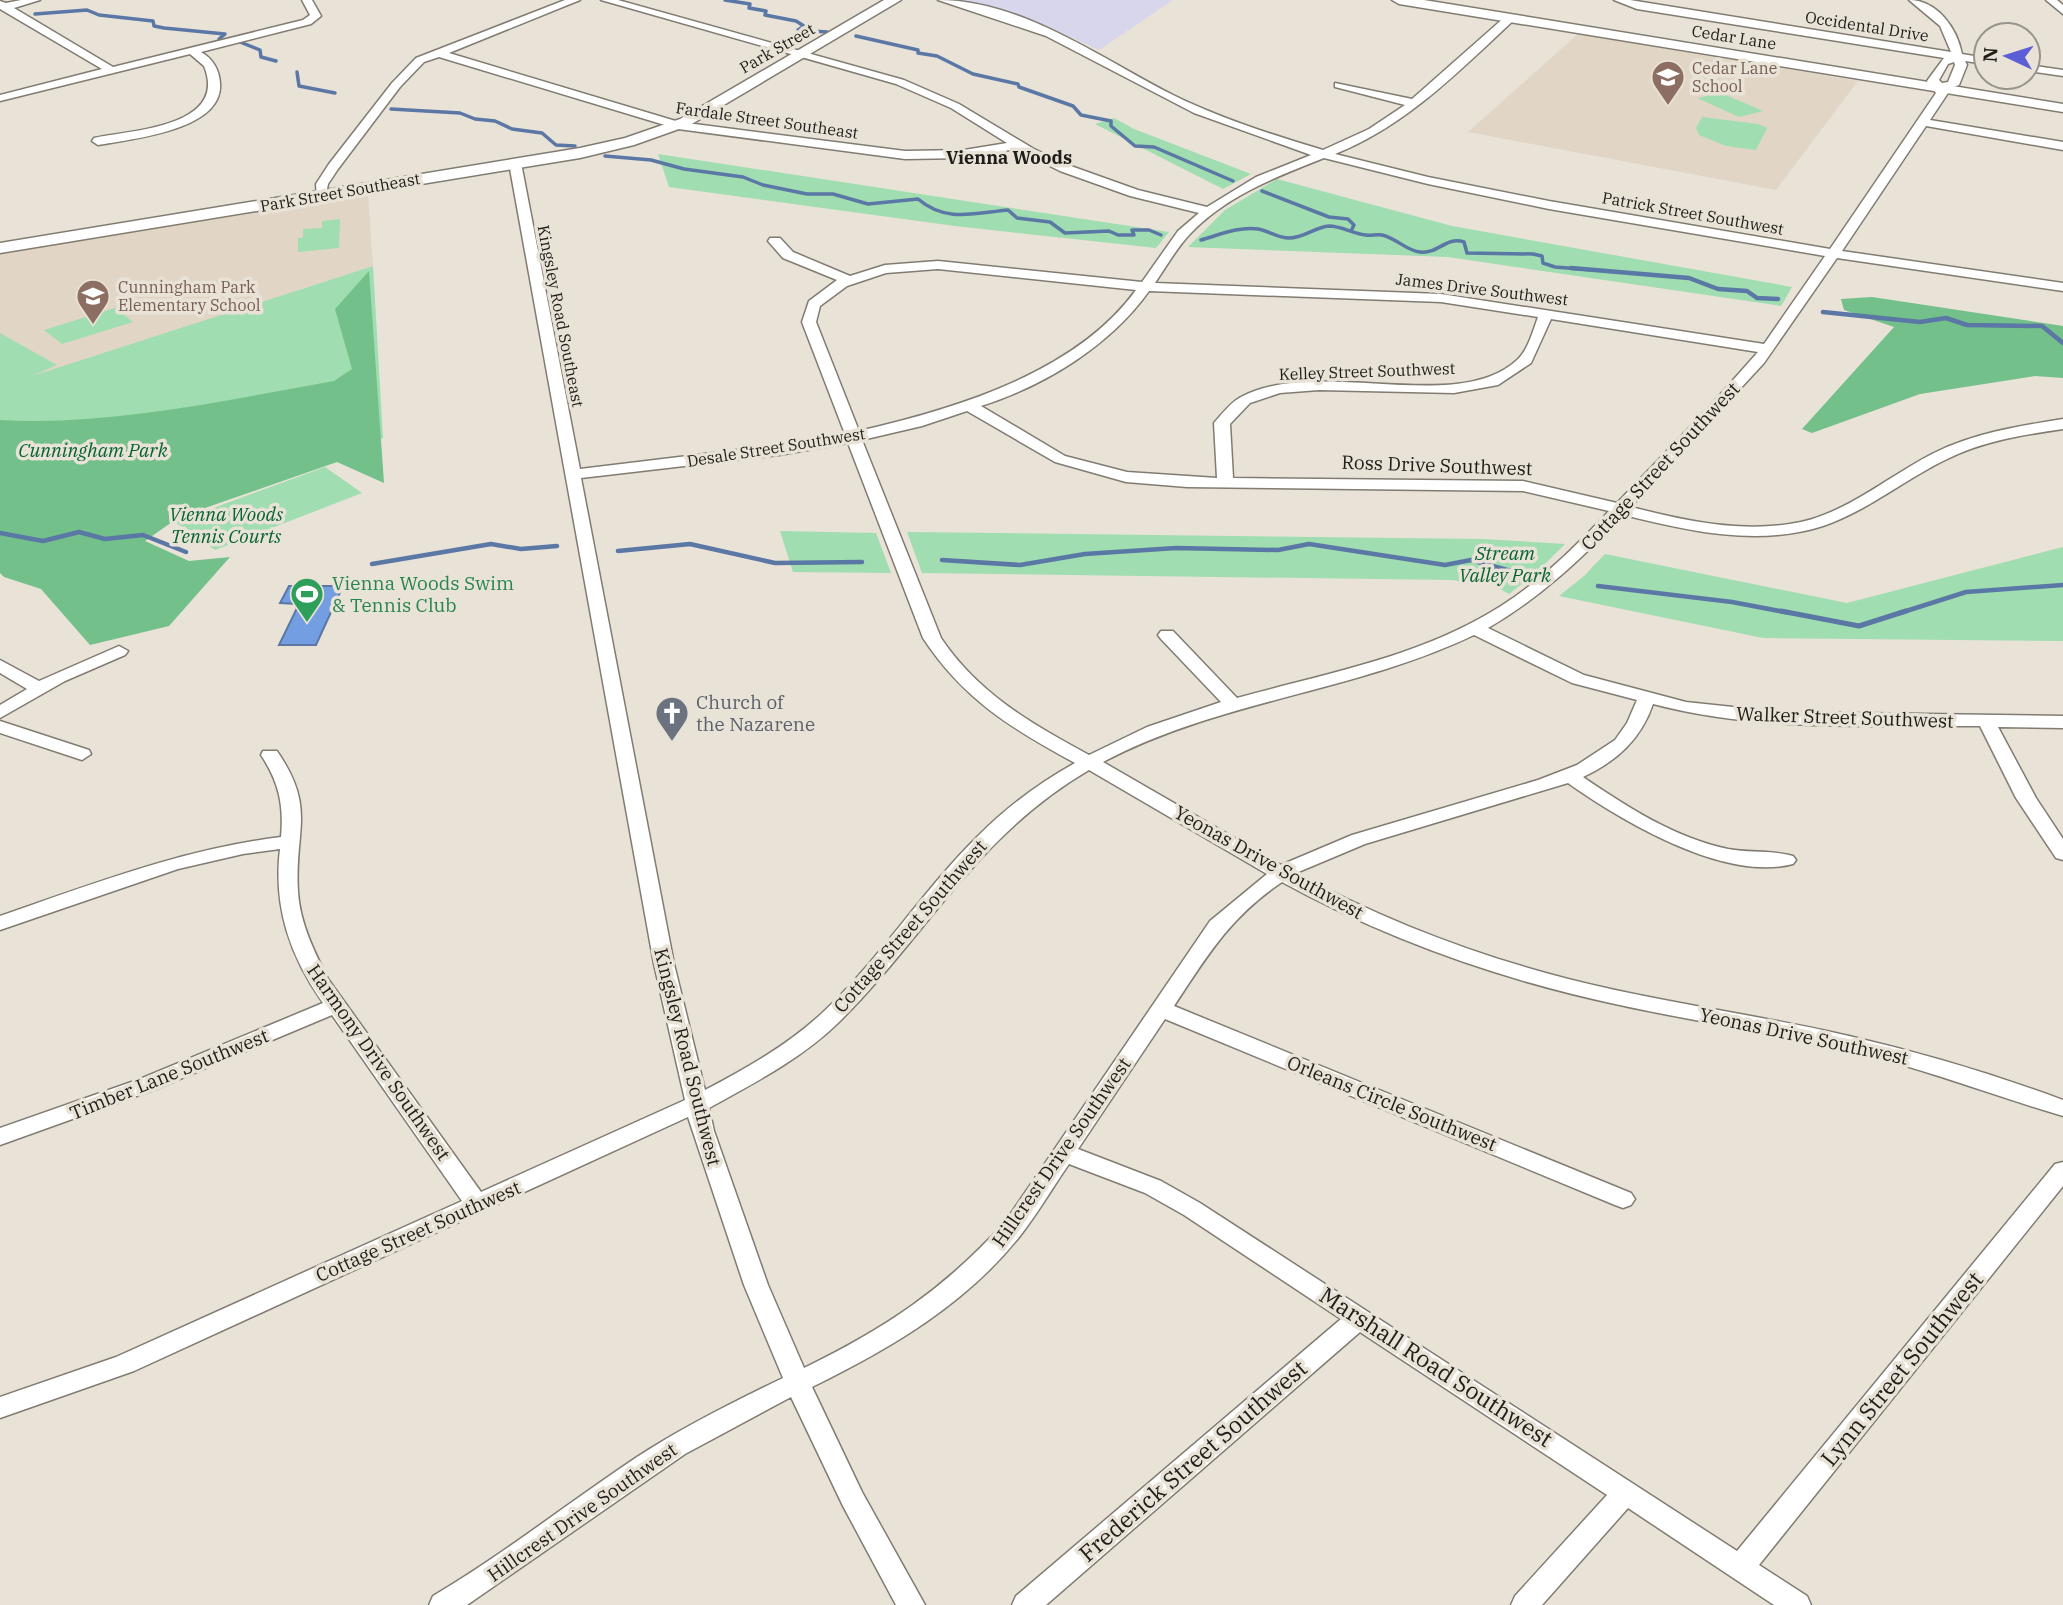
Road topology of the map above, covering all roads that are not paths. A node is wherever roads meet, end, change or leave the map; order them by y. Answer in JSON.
{"nodes":[{"id":1,"x":35,"y":0,"type":"edge"},
{"id":2,"x":309,"y":0,"type":"edge"},
{"id":3,"x":575,"y":0,"type":"edge"},
{"id":4,"x":606,"y":0,"type":"edge"},
{"id":5,"x":894,"y":0,"type":"edge"},
{"id":6,"x":943,"y":0,"type":"edge"},
{"id":7,"x":1399,"y":0,"type":"edge"},
{"id":8,"x":1619,"y":0,"type":"edge"},
{"id":9,"x":1914,"y":0,"type":"edge"},
{"id":10,"x":2051,"y":0,"type":"edge"},
{"id":11,"x":1,"y":6,"type":"edge"},
{"id":12,"x":2063,"y":11,"type":"edge"},
{"id":13,"x":1510,"y":18,"type":"junction"},
{"id":14,"x":190,"y":50,"type":"junction"},
{"id":15,"x":435,"y":52,"type":"junction"},
{"id":16,"x":801,"y":54,"type":"junction"},
{"id":17,"x":1956,"y":56,"type":"junction"},
{"id":18,"x":1972,"y":59,"type":"edge"},
{"id":19,"x":111,"y":70,"type":"junction"},
{"id":20,"x":2042,"y":70,"type":"edge"},
{"id":21,"x":2063,"y":73,"type":"edge"},
{"id":22,"x":1339,"y":85,"type":"dead end"},
{"id":23,"x":1940,"y":87,"type":"junction"},
{"id":24,"x":0,"y":98,"type":"edge"},
{"id":25,"x":1412,"y":103,"type":"junction"},
{"id":26,"x":2063,"y":108,"type":"edge"},
{"id":27,"x":1923,"y":122,"type":"junction"},
{"id":28,"x":678,"y":125,"type":"junction"},
{"id":29,"x":98,"y":141,"type":"dead end"},
{"id":30,"x":1018,"y":145,"type":"junction"},
{"id":31,"x":2063,"y":146,"type":"edge"},
{"id":32,"x":1321,"y":154,"type":"junction"},
{"id":33,"x":515,"y":163,"type":"junction"},
{"id":34,"x":320,"y":196,"type":"junction"},
{"id":35,"x":1209,"y":211,"type":"junction"},
{"id":36,"x":775,"y":241,"type":"dead end"},
{"id":37,"x":0,"y":248,"type":"edge"},
{"id":38,"x":1833,"y":255,"type":"junction"},
{"id":39,"x":848,"y":280,"type":"junction"},
{"id":40,"x":1147,"y":287,"type":"junction"},
{"id":41,"x":2063,"y":287,"type":"edge"},
{"id":42,"x":1547,"y":313,"type":"junction"},
{"id":43,"x":1767,"y":349,"type":"junction"},
{"id":44,"x":968,"y":405,"type":"junction"},
{"id":45,"x":2063,"y":424,"type":"edge"},
{"id":46,"x":853,"y":436,"type":"junction"},
{"id":47,"x":573,"y":474,"type":"junction"},
{"id":48,"x":1225,"y":482,"type":"junction"},
{"id":49,"x":1620,"y":509,"type":"junction"},
{"id":50,"x":1476,"y":629,"type":"junction"},
{"id":51,"x":1167,"y":635,"type":"dead end"},
{"id":52,"x":119,"y":651,"type":"dead end"},
{"id":53,"x":0,"y":664,"type":"edge"},
{"id":54,"x":38,"y":688,"type":"junction"},
{"id":55,"x":1646,"y":699,"type":"junction"},
{"id":56,"x":1234,"y":705,"type":"junction"},
{"id":57,"x":0,"y":713,"type":"edge"},
{"id":58,"x":1986,"y":721,"type":"junction"},
{"id":59,"x":2063,"y":722,"type":"edge"},
{"id":60,"x":0,"y":727,"type":"edge"},
{"id":61,"x":82,"y":754,"type":"dead end"},
{"id":62,"x":270,"y":755,"type":"dead end"},
{"id":63,"x":1089,"y":762,"type":"junction"},
{"id":64,"x":1570,"y":776,"type":"junction"},
{"id":65,"x":290,"y":842,"type":"junction"},
{"id":66,"x":2063,"y":854,"type":"edge"},
{"id":67,"x":1786,"y":860,"type":"dead end"},
{"id":68,"x":1282,"y":873,"type":"junction"},
{"id":69,"x":0,"y":923,"type":"edge"},
{"id":70,"x":337,"y":1005,"type":"junction"},
{"id":71,"x":1160,"y":1009,"type":"junction"},
{"id":72,"x":697,"y":1104,"type":"junction"},
{"id":73,"x":2063,"y":1108,"type":"edge"},
{"id":74,"x":0,"y":1137,"type":"edge"},
{"id":75,"x":1063,"y":1153,"type":"junction"},
{"id":76,"x":2063,"y":1170,"type":"edge"},
{"id":77,"x":1623,"y":1199,"type":"dead end"},
{"id":78,"x":477,"y":1204,"type":"junction"},
{"id":79,"x":1360,"y":1317,"type":"junction"},
{"id":80,"x":797,"y":1382,"type":"junction"},
{"id":81,"x":0,"y":1408,"type":"edge"},
{"id":82,"x":1626,"y":1492,"type":"junction"},
{"id":83,"x":1740,"y":1568,"type":"junction"},
{"id":84,"x":443,"y":1605,"type":"edge"},
{"id":85,"x":911,"y":1605,"type":"edge"},
{"id":86,"x":1026,"y":1605,"type":"edge"},
{"id":87,"x":1525,"y":1605,"type":"edge"},
{"id":88,"x":1797,"y":1605,"type":"edge"}],
"edges":[{"from":1,"to":11,"type":"street"},
{"from":2,"to":14,"type":"street"},
{"from":3,"to":15,"type":"street"},
{"from":4,"to":16,"type":"street"},
{"from":5,"to":16,"type":"main road","name":"Park Street"},
{"from":6,"to":32,"type":"street","name":"Patrick Street Southwest"},
{"from":7,"to":13,"type":"main road","name":"Cedar Lane"},
{"from":8,"to":17,"type":"street","name":"Occidental Drive"},
{"from":9,"to":17,"type":"street"},
{"from":10,"to":12,"type":"street"},
{"from":11,"to":19,"type":"street"},
{"from":13,"to":23,"type":"main road","name":"Cedar Lane"},
{"from":13,"to":25,"type":"street","name":"Desale Street Southwest"},
{"from":14,"to":19,"type":"street"},
{"from":14,"to":29,"type":"street"},
{"from":15,"to":28,"type":"street","name":"Fardale Street Southeast"},
{"from":15,"to":34,"type":"street"},
{"from":16,"to":28,"type":"main road","name":"Park Street"},
{"from":16,"to":30,"type":"street"},
{"from":17,"to":18,"type":"street","name":"Occidental Drive"},
{"from":17,"to":23,"type":"street","name":"Cottage Street Southwest"},
{"from":19,"to":24,"type":"street"},
{"from":20,"to":21,"type":"street"},
{"from":22,"to":25,"type":"street"},
{"from":23,"to":26,"type":"main road","name":"Cedar Lane"},
{"from":23,"to":27,"type":"street","name":"Cottage Street Southwest"},
{"from":25,"to":32,"type":"street","name":"Desale Street Southwest"},
{"from":27,"to":31,"type":"street"},
{"from":27,"to":38,"type":"street","name":"Cottage Street Southwest"},
{"from":28,"to":30,"type":"street","name":"Fardale Street Southeast"},
{"from":28,"to":33,"type":"main road","name":"Park Street Southeast"},
{"from":30,"to":35,"type":"street"},
{"from":32,"to":35,"type":"street","name":"Desale Street Southwest"},
{"from":32,"to":38,"type":"street","name":"Patrick Street Southwest"},
{"from":33,"to":34,"type":"main road","name":"Park Street Southeast"},
{"from":33,"to":47,"type":"street","name":"Kingsley Road Southeast"},
{"from":34,"to":37,"type":"main road","name":"Park Street Southeast"},
{"from":35,"to":40,"type":"street","name":"Desale Street Southwest"},
{"from":36,"to":39,"type":"street"},
{"from":38,"to":41,"type":"street","name":"Patrick Street Southwest"},
{"from":38,"to":43,"type":"street","name":"Cottage Street Southwest"},
{"from":39,"to":40,"type":"street","name":"James Drive Southwest"},
{"from":39,"to":46,"type":"street"},
{"from":40,"to":42,"type":"street","name":"James Drive Southwest"},
{"from":40,"to":44,"type":"street","name":"Desale Street Southwest"},
{"from":42,"to":43,"type":"street","name":"James Drive Southwest"},
{"from":42,"to":48,"type":"street","name":"Kelley Street Southwest"},
{"from":43,"to":49,"type":"street","name":"Cottage Street Southwest"},
{"from":44,"to":46,"type":"street","name":"Desale Street Southwest"},
{"from":44,"to":48,"type":"street","name":"Ross Drive Southwest"},
{"from":45,"to":49,"type":"street","name":"Ross Drive Southwest"},
{"from":46,"to":47,"type":"street","name":"Desale Street Southwest"},
{"from":46,"to":63,"type":"street","name":"Yeonas Drive Southwest"},
{"from":47,"to":72,"type":"street","name":"Kingsley Road Southwest"},
{"from":48,"to":49,"type":"street","name":"Ross Drive Southwest"},
{"from":49,"to":50,"type":"street","name":"Cottage Street Southwest"},
{"from":50,"to":55,"type":"street","name":"Walker Street Southwest"},
{"from":50,"to":56,"type":"street","name":"Cottage Street Southwest"},
{"from":51,"to":56,"type":"street"},
{"from":52,"to":54,"type":"street"},
{"from":53,"to":54,"type":"street"},
{"from":54,"to":57,"type":"street"},
{"from":55,"to":58,"type":"street","name":"Walker Street Southwest"},
{"from":55,"to":64,"type":"street","name":"Hillcrest Drive Southwest"},
{"from":56,"to":63,"type":"street","name":"Cottage Street Southwest"},
{"from":58,"to":59,"type":"street","name":"Walker Street Southwest"},
{"from":58,"to":66,"type":"street"},
{"from":60,"to":61,"type":"street"},
{"from":62,"to":65,"type":"street","name":"Harmony Drive Southwest"},
{"from":63,"to":68,"type":"street","name":"Yeonas Drive Southwest"},
{"from":63,"to":72,"type":"street","name":"Cottage Street Southwest"},
{"from":64,"to":67,"type":"street"},
{"from":64,"to":68,"type":"street","name":"Hillcrest Drive Southwest"},
{"from":65,"to":69,"type":"street"},
{"from":65,"to":70,"type":"street","name":"Harmony Drive Southwest"},
{"from":68,"to":71,"type":"street","name":"Hillcrest Drive Southwest"},
{"from":68,"to":73,"type":"street","name":"Yeonas Drive Southwest"},
{"from":70,"to":74,"type":"street","name":"Timber Lane Southwest"},
{"from":70,"to":78,"type":"street","name":"Harmony Drive Southwest"},
{"from":71,"to":75,"type":"street","name":"Hillcrest Drive Southwest"},
{"from":71,"to":77,"type":"street","name":"Orleans Circle Southwest"},
{"from":72,"to":78,"type":"street","name":"Cottage Street Southwest"},
{"from":72,"to":80,"type":"street","name":"Kingsley Road Southwest"},
{"from":75,"to":79,"type":"street","name":"Marshall Road Southwest"},
{"from":75,"to":80,"type":"street","name":"Hillcrest Drive Southwest"},
{"from":76,"to":83,"type":"street","name":"Lynn Street Southwest"},
{"from":78,"to":81,"type":"street","name":"Cottage Street Southwest"},
{"from":79,"to":82,"type":"street","name":"Marshall Road Southwest"},
{"from":79,"to":86,"type":"street","name":"Frederick Street Southwest"},
{"from":80,"to":84,"type":"street","name":"Hillcrest Drive Southwest"},
{"from":80,"to":85,"type":"street","name":"Kingsley Road Southwest"},
{"from":82,"to":83,"type":"street","name":"Marshall Road Southwest"},
{"from":82,"to":87,"type":"street"},
{"from":83,"to":88,"type":"street","name":"Marshall Road Southwest"}]}
